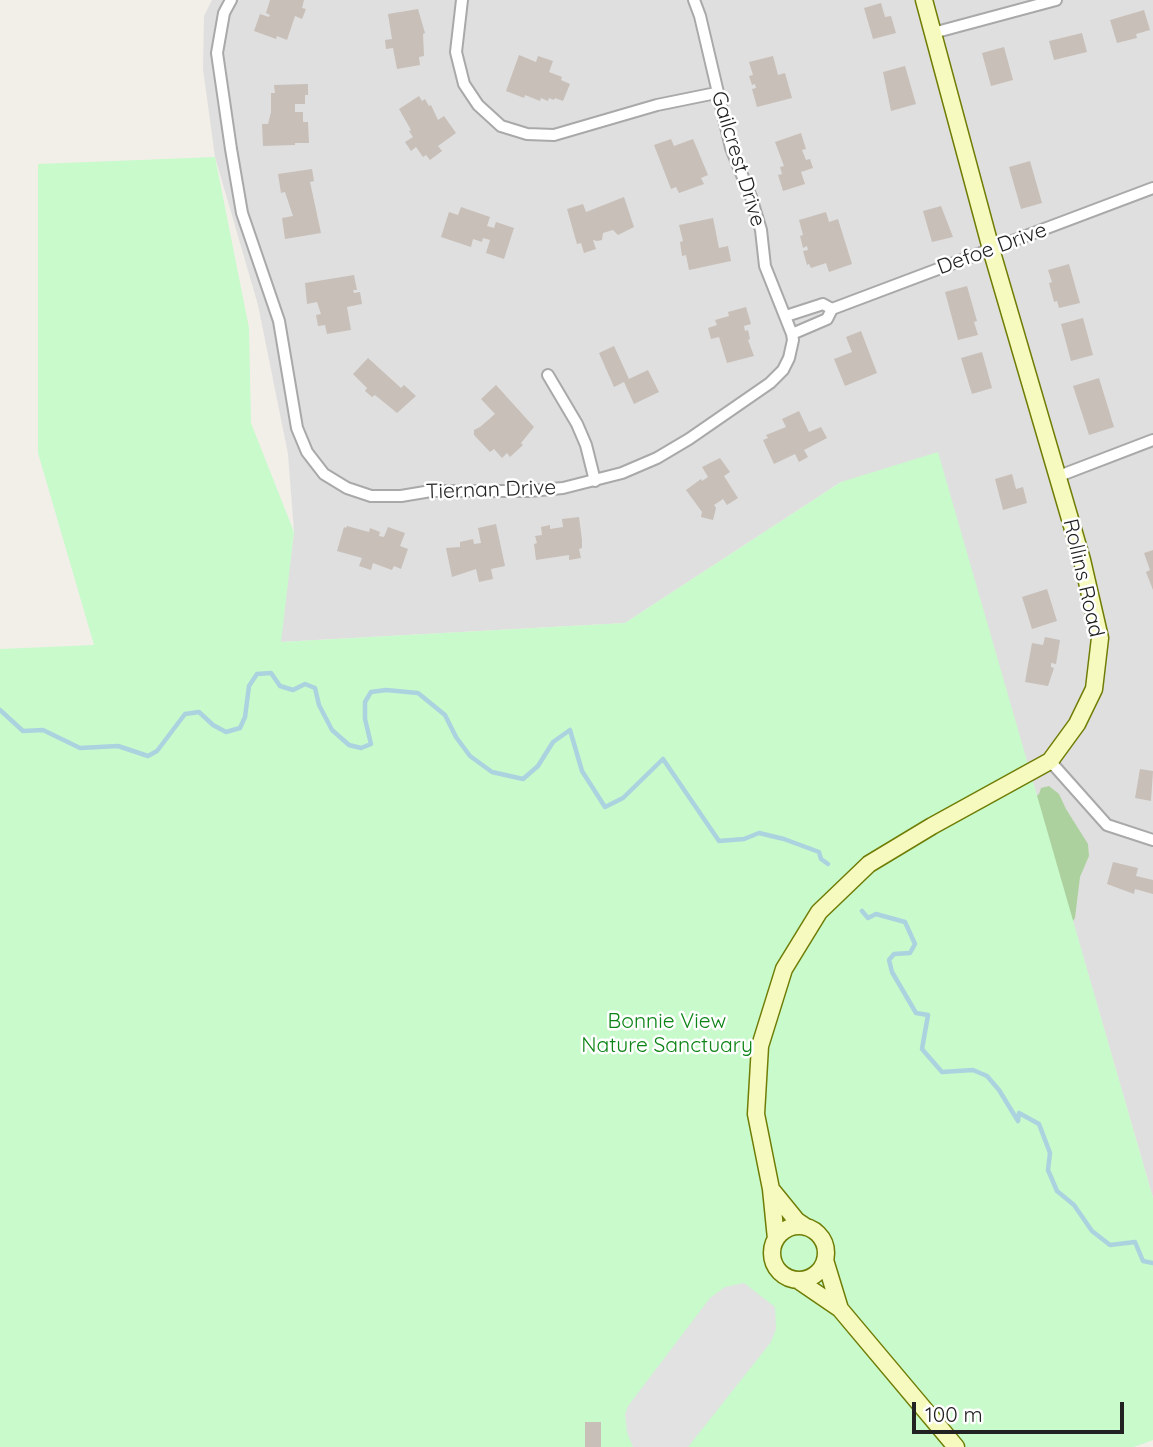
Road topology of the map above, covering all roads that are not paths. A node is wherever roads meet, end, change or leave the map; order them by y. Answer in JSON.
{"nodes":[{"id":1,"x":231,"y":0,"type":"edge"},
{"id":2,"x":462,"y":0,"type":"edge"},
{"id":3,"x":694,"y":0,"type":"edge"},
{"id":4,"x":924,"y":0,"type":"edge"},
{"id":5,"x":1056,"y":0,"type":"edge"},
{"id":6,"x":933,"y":33,"type":"junction"},
{"id":7,"x":716,"y":93,"type":"junction"},
{"id":8,"x":1153,"y":188,"type":"edge"},
{"id":9,"x":991,"y":249,"type":"junction"},
{"id":10,"x":832,"y":309,"type":"junction"},
{"id":11,"x":786,"y":316,"type":"junction"},
{"id":12,"x":792,"y":334,"type":"junction"},
{"id":13,"x":548,"y":375,"type":"dead end"},
{"id":14,"x":1153,"y":440,"type":"edge"},
{"id":15,"x":1059,"y":477,"type":"junction"},
{"id":16,"x":595,"y":481,"type":"junction"},
{"id":17,"x":1050,"y":761,"type":"junction"},
{"id":18,"x":1153,"y":840,"type":"edge"},
{"id":19,"x":771,"y":1189,"type":"junction"},
{"id":20,"x":806,"y":1227,"type":"junction"},
{"id":21,"x":776,"y":1239,"type":"junction"},
{"id":22,"x":825,"y":1260,"type":"junction"},
{"id":23,"x":799,"y":1280,"type":"junction"},
{"id":24,"x":841,"y":1309,"type":"junction"},
{"id":25,"x":956,"y":1447,"type":"edge"}],
"edges":[{"from":1,"to":16,"type":"street","name":"Tiernan Drive"},
{"from":2,"to":7,"type":"street"},
{"from":3,"to":7,"type":"street","name":"Gailcrest Drive"},
{"from":4,"to":6,"type":"street","name":"Rollins Road"},
{"from":5,"to":6,"type":"street"},
{"from":6,"to":9,"type":"street","name":"Rollins Road"},
{"from":7,"to":11,"type":"street","name":"Gailcrest Drive"},
{"from":8,"to":9,"type":"street","name":"Defoe Drive"},
{"from":9,"to":10,"type":"street","name":"Defoe Drive"},
{"from":9,"to":15,"type":"street","name":"Rollins Road"},
{"from":10,"to":11,"type":"street","name":"Defoe Drive"},
{"from":10,"to":12,"type":"street","name":"Defoe Drive"},
{"from":11,"to":12,"type":"street"},
{"from":12,"to":16,"type":"street","name":"Tiernan Drive"},
{"from":13,"to":16,"type":"street"},
{"from":14,"to":15,"type":"street"},
{"from":15,"to":17,"type":"street","name":"Rollins Road"},
{"from":17,"to":18,"type":"street"},
{"from":17,"to":19,"type":"street","name":"Rollins Road"},
{"from":19,"to":20,"type":"street","name":"Rollins Road"},
{"from":19,"to":21,"type":"street","name":"Rollins Road"},
{"from":20,"to":21,"type":"street"},
{"from":20,"to":22,"type":"street","name":"Rollins Road"},
{"from":21,"to":23,"type":"street","name":"Rollins Road"},
{"from":22,"to":23,"type":"street"},
{"from":22,"to":24,"type":"street","name":"Rollins Road"},
{"from":23,"to":24,"type":"street","name":"Rollins Road"},
{"from":24,"to":25,"type":"street","name":"Rollins Road"}]}
